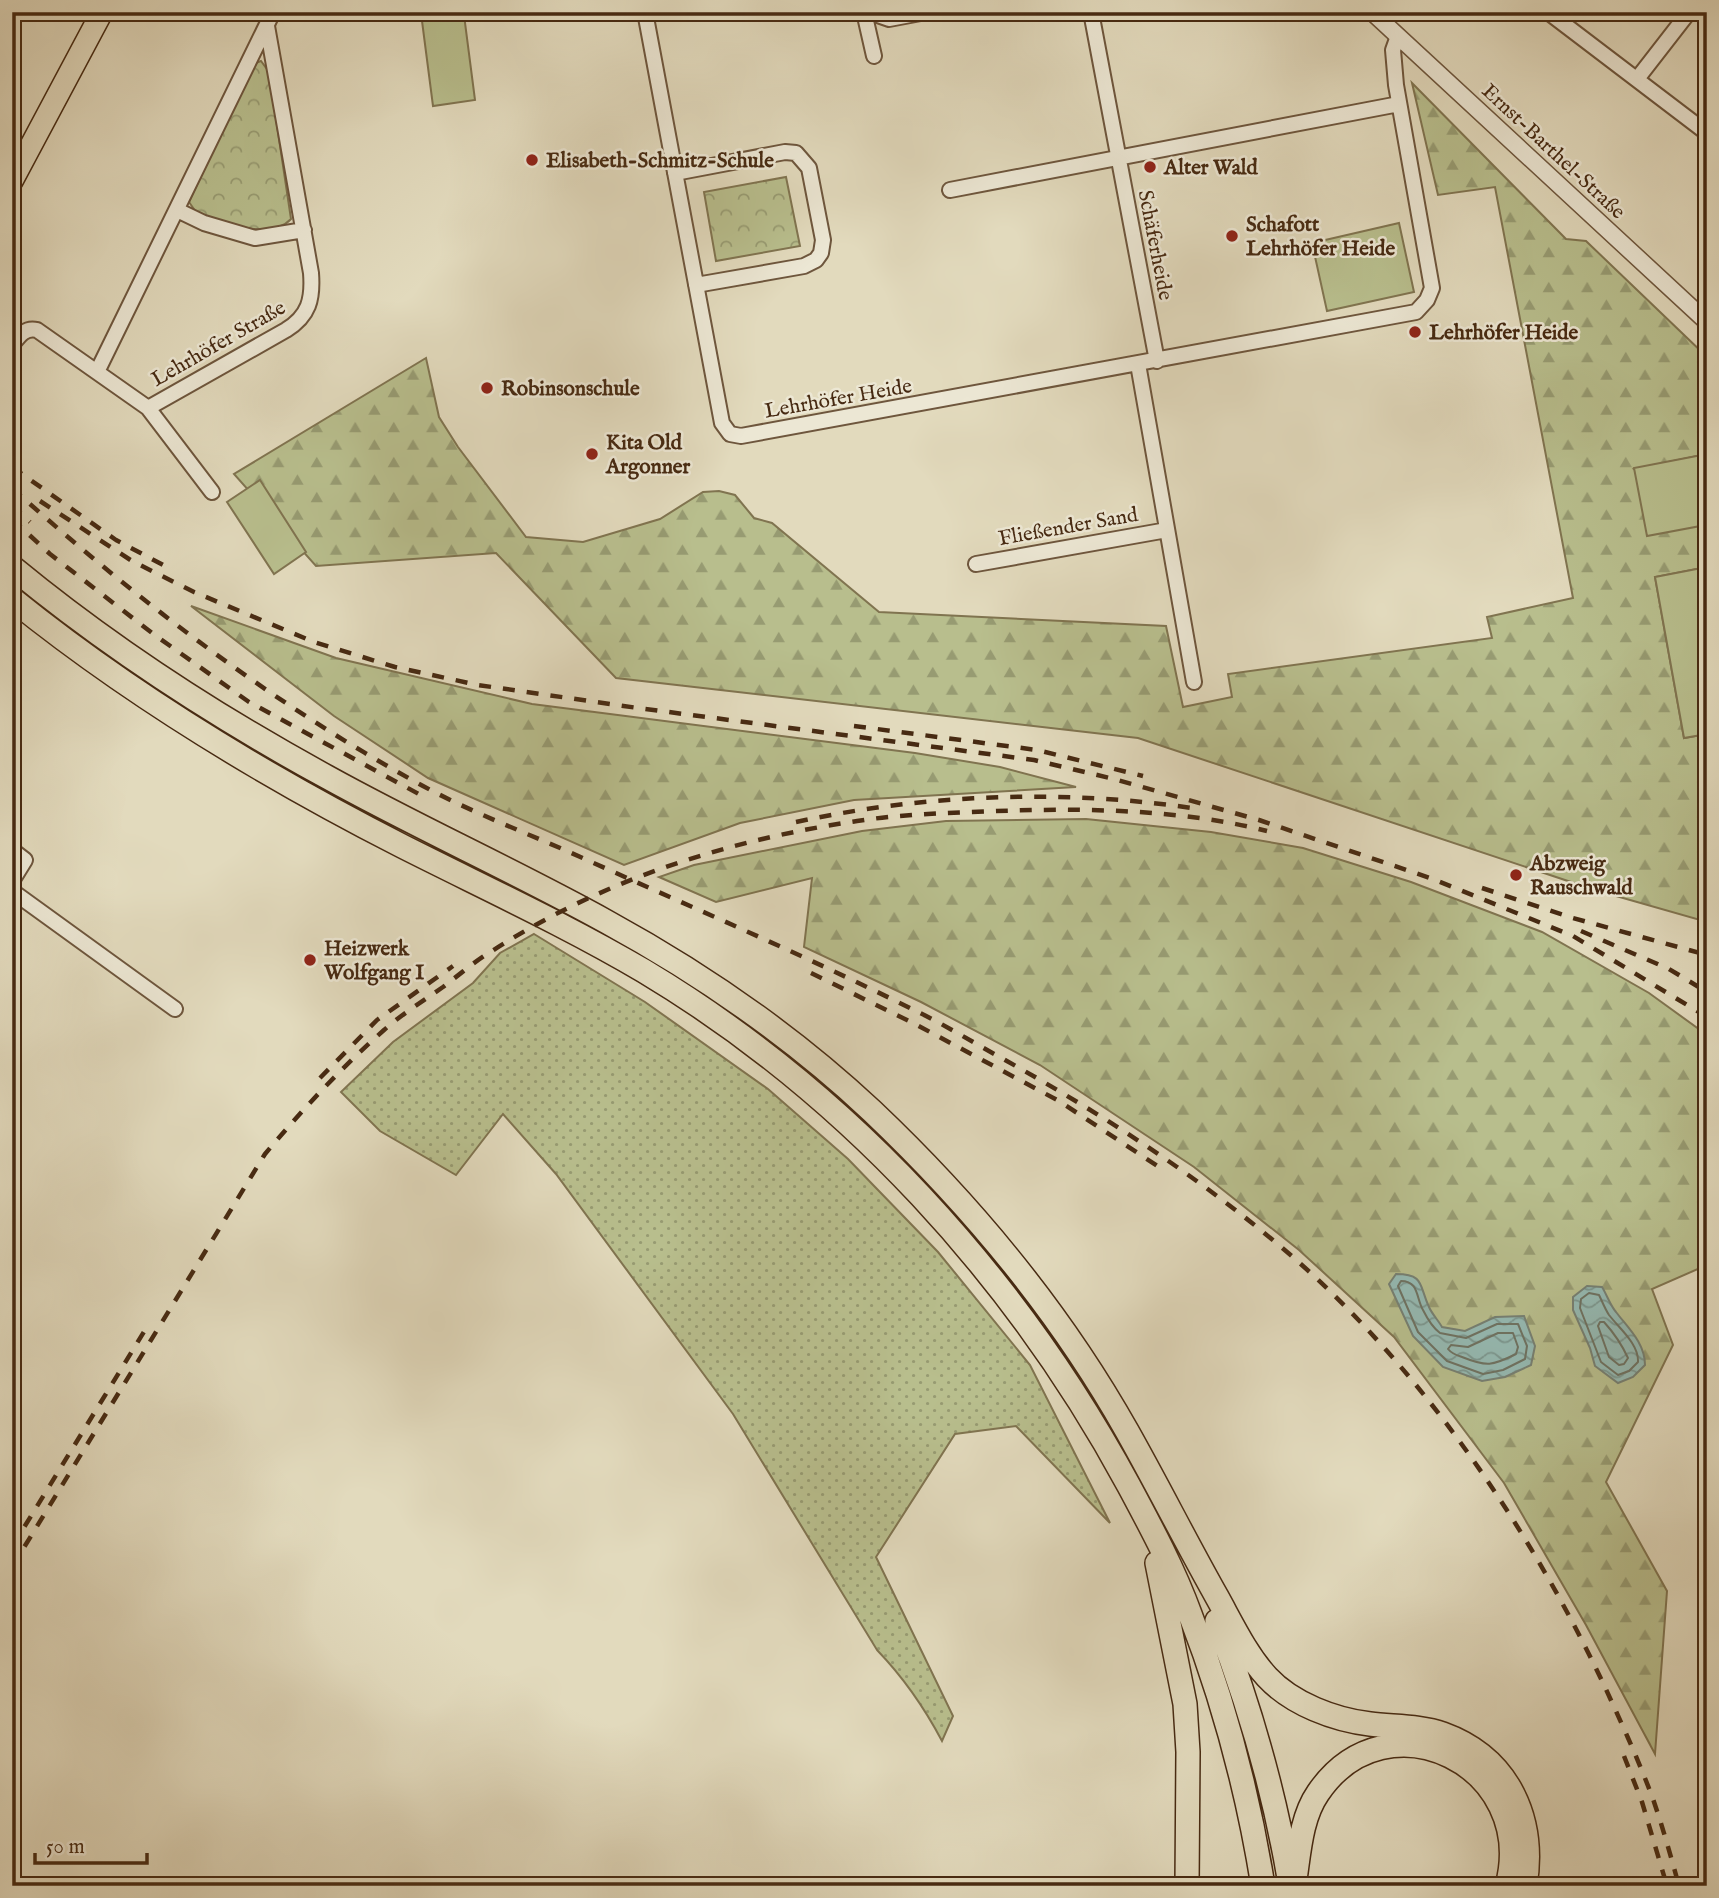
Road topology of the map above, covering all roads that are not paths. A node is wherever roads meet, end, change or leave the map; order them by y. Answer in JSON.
{"nodes":[{"id":1,"x":102,"y":12,"type":"edge"},
{"id":2,"x":645,"y":12,"type":"edge"},
{"id":3,"x":864,"y":12,"type":"edge"},
{"id":4,"x":869,"y":12,"type":"edge"},
{"id":5,"x":926,"y":12,"type":"edge"},
{"id":6,"x":1091,"y":12,"type":"edge"},
{"id":7,"x":1372,"y":12,"type":"edge"},
{"id":8,"x":1548,"y":12,"type":"edge"},
{"id":9,"x":1689,"y":12,"type":"edge"},
{"id":10,"x":270,"y":19,"type":"edge"},
{"id":11,"x":1398,"y":36,"type":"junction"},
{"id":12,"x":874,"y":56,"type":"dead end"},
{"id":13,"x":1637,"y":79,"type":"junction"},
{"id":14,"x":1399,"y":104,"type":"junction"},
{"id":15,"x":1707,"y":133,"type":"edge"},
{"id":16,"x":1118,"y":157,"type":"junction"},
{"id":17,"x":675,"y":173,"type":"junction"},
{"id":18,"x":12,"y":181,"type":"edge"},
{"id":19,"x":950,"y":190,"type":"dead end"},
{"id":20,"x":177,"y":210,"type":"junction"},
{"id":21,"x":304,"y":230,"type":"junction"},
{"id":22,"x":696,"y":285,"type":"junction"},
{"id":23,"x":1707,"y":323,"type":"edge"},
{"id":24,"x":12,"y":345,"type":"edge"},
{"id":25,"x":1157,"y":361,"type":"junction"},
{"id":26,"x":1138,"y":364,"type":"junction"},
{"id":27,"x":97,"y":372,"type":"junction"},
{"id":28,"x":148,"y":408,"type":"junction"},
{"id":29,"x":212,"y":492,"type":"dead end"},
{"id":30,"x":1167,"y":530,"type":"junction"},
{"id":31,"x":976,"y":564,"type":"dead end"},
{"id":32,"x":12,"y":567,"type":"edge"},
{"id":33,"x":12,"y":600,"type":"edge"},
{"id":34,"x":1194,"y":682,"type":"dead end"},
{"id":35,"x":12,"y":850,"type":"edge"},
{"id":36,"x":12,"y":881,"type":"edge"},
{"id":37,"x":12,"y":891,"type":"edge"},
{"id":38,"x":175,"y":1009,"type":"dead end"},
{"id":39,"x":1149,"y":1522,"type":"junction"},
{"id":40,"x":1186,"y":1544,"type":"junction"},
{"id":41,"x":1187,"y":1886,"type":"edge"},
{"id":42,"x":1263,"y":1886,"type":"edge"},
{"id":43,"x":1292,"y":1886,"type":"edge"},
{"id":44,"x":1507,"y":1886,"type":"edge"},
{"id":45,"x":1525,"y":1886,"type":"edge"}],
"edges":[{"from":1,"to":18,"type":"main road"},
{"from":2,"to":17,"type":"street"},
{"from":3,"to":12,"type":"street"},
{"from":4,"to":5,"type":"street"},
{"from":6,"to":16,"type":"street","name":"Schäferheide"},
{"from":7,"to":11,"type":"street","name":"Ernst-Barthel-Straße"},
{"from":8,"to":13,"type":"street"},
{"from":9,"to":13,"type":"street"},
{"from":10,"to":20,"type":"street","name":"Lehrhöfer Straße"},
{"from":10,"to":21,"type":"street","name":"Lehrhöfer Straße"},
{"from":11,"to":14,"type":"street","name":"Lehrhöfer Heide"},
{"from":11,"to":23,"type":"street","name":"Ernst-Barthel-Straße"},
{"from":13,"to":15,"type":"street"},
{"from":14,"to":16,"type":"street"},
{"from":14,"to":25,"type":"street","name":"Lehrhöfer Heide"},
{"from":16,"to":19,"type":"street"},
{"from":16,"to":25,"type":"street","name":"Schäferheide"},
{"from":17,"to":22,"type":"street"},
{"from":17,"to":22,"type":"street"},
{"from":20,"to":21,"type":"street"},
{"from":20,"to":27,"type":"street","name":"Lehrhöfer Straße"},
{"from":21,"to":28,"type":"street","name":"Lehrhöfer Straße"},
{"from":22,"to":26,"type":"street","name":"Lehrhöfer Heide"},
{"from":24,"to":27,"type":"street","name":"Lehrhöfer Straße"},
{"from":25,"to":26,"type":"street","name":"Lehrhöfer Heide"},
{"from":26,"to":30,"type":"street","name":"Fließender Sand"},
{"from":27,"to":28,"type":"street","name":"Lehrhöfer Straße"},
{"from":28,"to":29,"type":"street","name":"Lehrhöfer Straße"},
{"from":30,"to":31,"type":"street","name":"Fließender Sand"},
{"from":30,"to":34,"type":"street","name":"Fließender Sand"},
{"from":32,"to":40,"type":"highway"},
{"from":33,"to":39,"type":"highway"},
{"from":35,"to":36,"type":"street"},
{"from":37,"to":38,"type":"street"},
{"from":39,"to":41,"type":"highway"},
{"from":39,"to":42,"type":"highway"},
{"from":40,"to":43,"type":"highway"},
{"from":40,"to":45,"type":"highway"},
{"from":43,"to":44,"type":"highway"}]}
